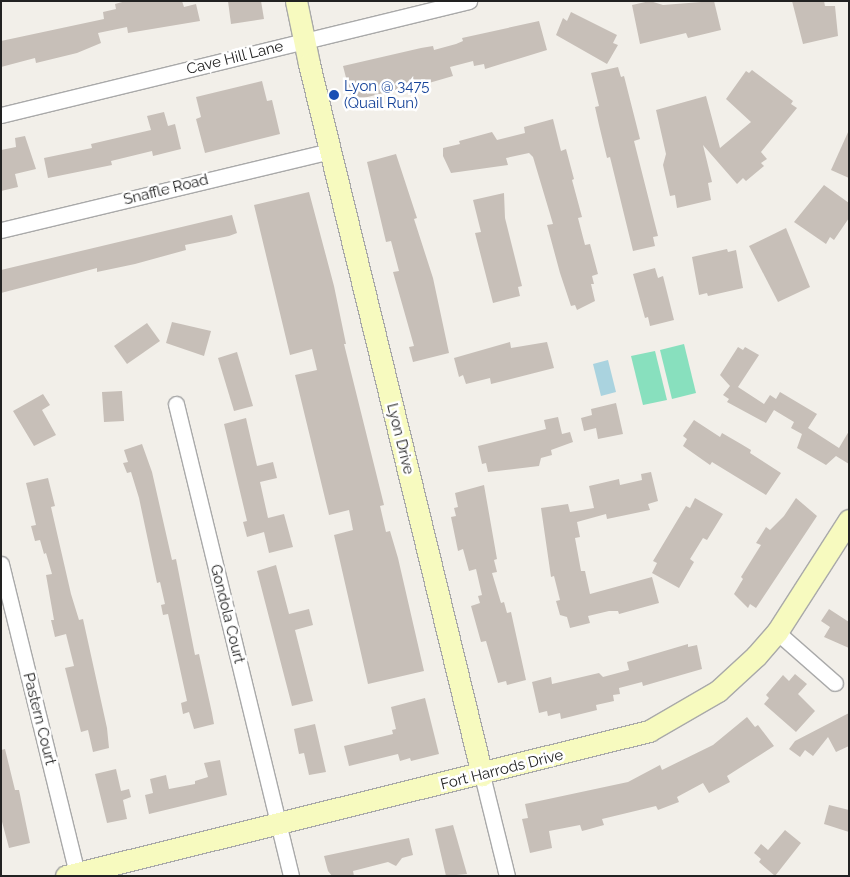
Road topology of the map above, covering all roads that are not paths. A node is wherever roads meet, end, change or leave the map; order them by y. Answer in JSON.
{"nodes":[{"id":1,"x":296,"y":1,"type":"edge"},
{"id":2,"x":469,"y":1,"type":"edge"},
{"id":3,"x":304,"y":42,"type":"junction"},
{"id":4,"x":1,"y":115,"type":"edge"},
{"id":5,"x":330,"y":151,"type":"junction"},
{"id":6,"x":1,"y":230,"type":"edge"},
{"id":7,"x":176,"y":404,"type":"dead end"},
{"id":8,"x":849,"y":520,"type":"edge"},
{"id":9,"x":1,"y":564,"type":"edge"},
{"id":10,"x":777,"y":632,"type":"junction"},
{"id":11,"x":835,"y":683,"type":"dead end"},
{"id":12,"x":482,"y":775,"type":"junction"},
{"id":13,"x":278,"y":824,"type":"junction"},
{"id":14,"x":71,"y":874,"type":"edge"},
{"id":15,"x":290,"y":876,"type":"edge"},
{"id":16,"x":507,"y":876,"type":"edge"}],
"edges":[{"from":1,"to":3,"type":"street","name":"Lyon Drive"},
{"from":2,"to":3,"type":"street","name":"Cave Hill Lane"},
{"from":3,"to":4,"type":"street","name":"Cave Hill Lane"},
{"from":3,"to":5,"type":"street","name":"Lyon Drive"},
{"from":5,"to":6,"type":"street","name":"Snaffle Road"},
{"from":5,"to":12,"type":"street","name":"Lyon Drive"},
{"from":7,"to":13,"type":"street","name":"Gondola Court"},
{"from":8,"to":10,"type":"street","name":"Fort Harrods Drive"},
{"from":9,"to":14,"type":"street","name":"Pastern Court"},
{"from":10,"to":11,"type":"street"},
{"from":10,"to":12,"type":"street","name":"Fort Harrods Drive"},
{"from":12,"to":13,"type":"street","name":"Fort Harrods Drive"},
{"from":12,"to":16,"type":"street","name":"Lyon Drive"},
{"from":13,"to":14,"type":"street","name":"Fort Harrods Drive"},
{"from":13,"to":15,"type":"street","name":"Gondola Court"}]}
